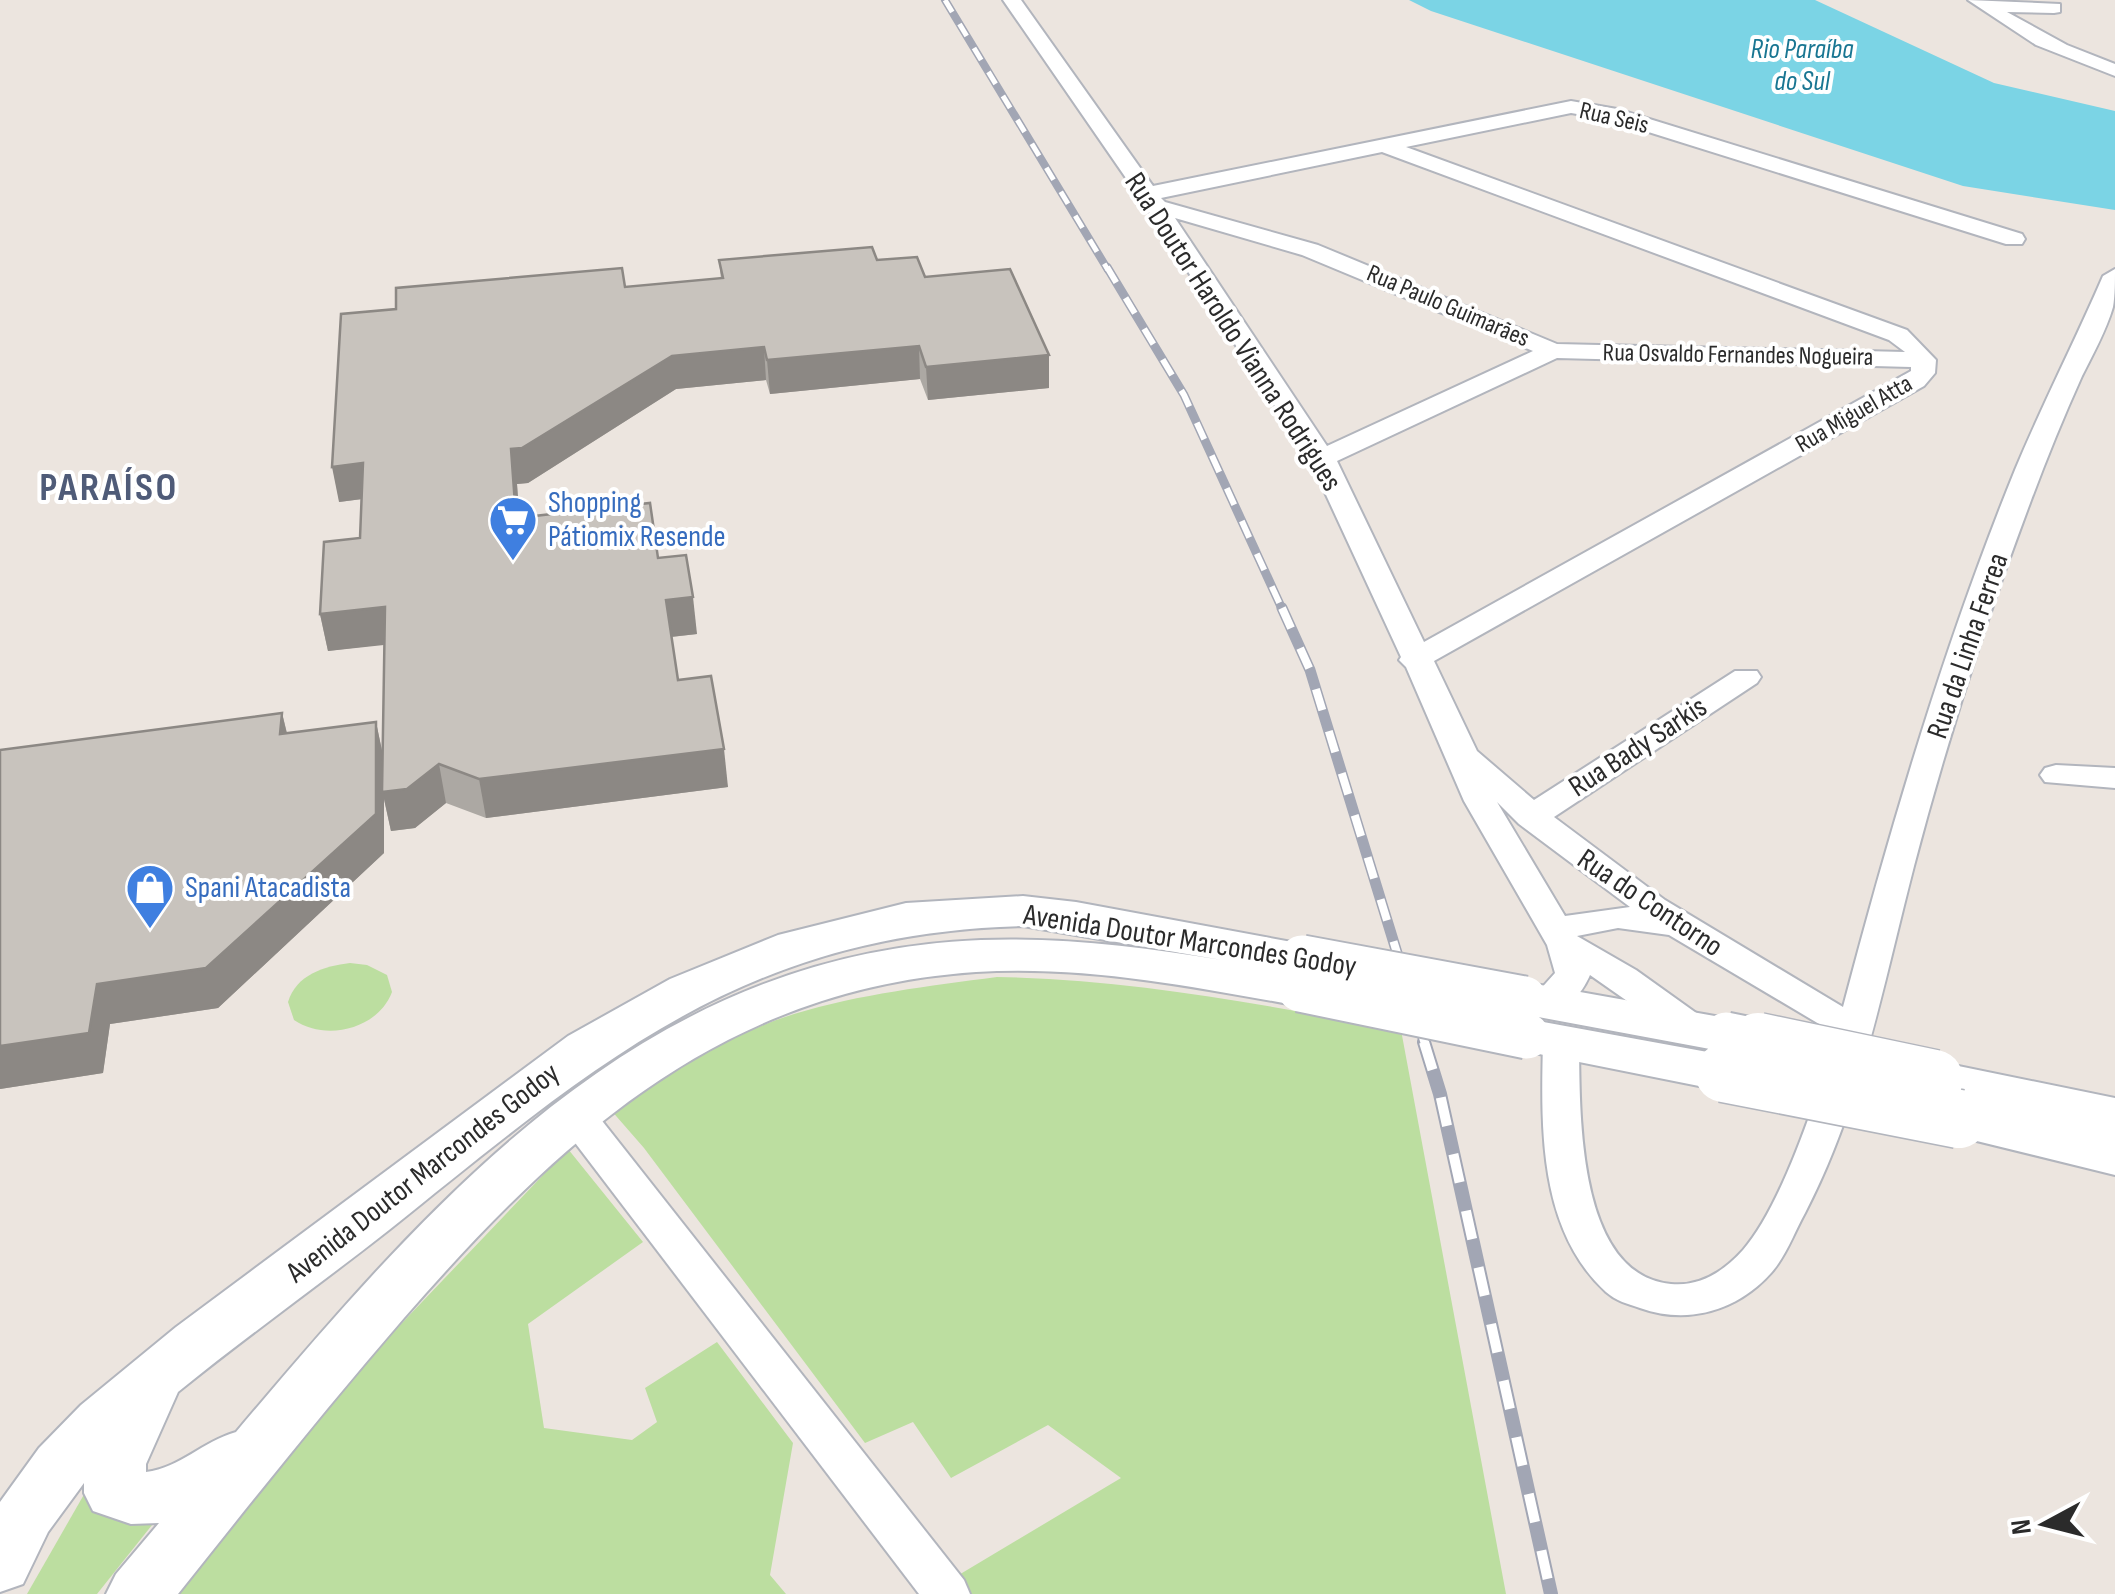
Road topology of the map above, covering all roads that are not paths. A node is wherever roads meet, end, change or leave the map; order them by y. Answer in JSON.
{"nodes":[{"id":1,"x":1012,"y":0,"type":"edge"},
{"id":2,"x":1981,"y":3,"type":"edge"},
{"id":3,"x":2056,"y":4,"type":"edge"},
{"id":4,"x":2033,"y":38,"type":"junction"},
{"id":5,"x":2115,"y":70,"type":"edge"},
{"id":6,"x":1379,"y":144,"type":"junction"},
{"id":7,"x":1152,"y":201,"type":"junction"},
{"id":8,"x":2014,"y":239,"type":"dead end"},
{"id":9,"x":2115,"y":276,"type":"edge"},
{"id":10,"x":1553,"y":351,"type":"junction"},
{"id":11,"x":1924,"y":360,"type":"junction"},
{"id":12,"x":1322,"y":458,"type":"junction"},
{"id":13,"x":1414,"y":660,"type":"junction"},
{"id":14,"x":1746,"y":677,"type":"dead end"},
{"id":15,"x":1461,"y":751,"type":"junction"},
{"id":16,"x":2056,"y":775,"type":"dead end"},
{"id":17,"x":2115,"y":778,"type":"edge"},
{"id":18,"x":1531,"y":817,"type":"junction"},
{"id":19,"x":1680,"y":925,"type":"junction"},
{"id":20,"x":1560,"y":937,"type":"junction"},
{"id":21,"x":1301,"y":974,"type":"junction"},
{"id":22,"x":1540,"y":1020,"type":"junction"},
{"id":23,"x":1857,"y":1030,"type":"junction"},
{"id":24,"x":1714,"y":1046,"type":"junction"},
{"id":25,"x":1947,"y":1099,"type":"junction"},
{"id":26,"x":574,"y":1113,"type":"junction"},
{"id":27,"x":2115,"y":1117,"type":"edge"},
{"id":28,"x":2115,"y":1155,"type":"edge"},
{"id":29,"x":160,"y":1374,"type":"junction"},
{"id":30,"x":273,"y":1430,"type":"junction"},
{"id":31,"x":0,"y":1564,"type":"edge"},
{"id":32,"x":139,"y":1594,"type":"edge"},
{"id":33,"x":947,"y":1594,"type":"edge"}],
"edges":[{"from":1,"to":7,"type":"street","name":"Rua Doutor Haroldo Vianna Rodrigues"},
{"from":2,"to":3,"type":"street"},
{"from":2,"to":4,"type":"street"},
{"from":3,"to":4,"type":"street"},
{"from":4,"to":5,"type":"street"},
{"from":6,"to":7,"type":"street","name":"Rua Seis"},
{"from":6,"to":8,"type":"street","name":"Rua Seis"},
{"from":6,"to":11,"type":"street","name":"Rua Miguel Atta"},
{"from":7,"to":10,"type":"street","name":"Rua Paulo Guimarães"},
{"from":7,"to":12,"type":"street","name":"Rua Doutor Haroldo Vianna Rodrigues"},
{"from":9,"to":23,"type":"street","name":"Rua da Linha Ferrea"},
{"from":10,"to":11,"type":"street","name":"Rua Osvaldo Fernandes Nogueira"},
{"from":10,"to":12,"type":"street","name":"Rua Paulo Guimarães"},
{"from":11,"to":13,"type":"street","name":"Rua Miguel Atta"},
{"from":12,"to":13,"type":"street","name":"Rua Doutor Haroldo Vianna Rodrigues"},
{"from":13,"to":15,"type":"street","name":"Rua Doutor Haroldo Vianna Rodrigues"},
{"from":14,"to":18,"type":"street","name":"Rua Bady Sarkis"},
{"from":15,"to":18,"type":"street","name":"Rua do Contorno"},
{"from":15,"to":20,"type":"street","name":"Rua Doutor Haroldo Vianna Rodrigues"},
{"from":16,"to":17,"type":"street"},
{"from":18,"to":19,"type":"street","name":"Rua do Contorno"},
{"from":19,"to":20,"type":"street"},
{"from":19,"to":23,"type":"street","name":"Rua do Contorno"},
{"from":20,"to":22,"type":"street"},
{"from":20,"to":24,"type":"street"},
{"from":21,"to":22,"type":"main road","name":"Avenida Doutor Marcondes Godoy","bridge":true},
{"from":21,"to":26,"type":"main road","name":"Avenida Doutor Marcondes Godoy"},
{"from":21,"to":29,"type":"main road","name":"Avenida Doutor Marcondes Godoy"},
{"from":22,"to":23,"type":"street","name":"Rua da Linha Ferrea"},
{"from":22,"to":24,"type":"main road","name":"Avenida Doutor Marcondes Godoy"},
{"from":24,"to":25,"type":"main road","name":"Avenida Doutor Marcondes Godoy","bridge":true},
{"from":25,"to":27,"type":"main road","name":"Avenida Doutor Marcondes Godoy"},
{"from":25,"to":28,"type":"main road","name":"Avenida Doutor Marcondes Godoy"},
{"from":26,"to":30,"type":"main road","name":"Avenida Doutor Marcondes Godoy"},
{"from":26,"to":33,"type":"street"},
{"from":29,"to":30,"type":"main road"},
{"from":29,"to":31,"type":"main road","name":"Avenida Doutor Marcondes Godoy"},
{"from":30,"to":32,"type":"main road","name":"Avenida Doutor Marcondes Godoy"}]}
